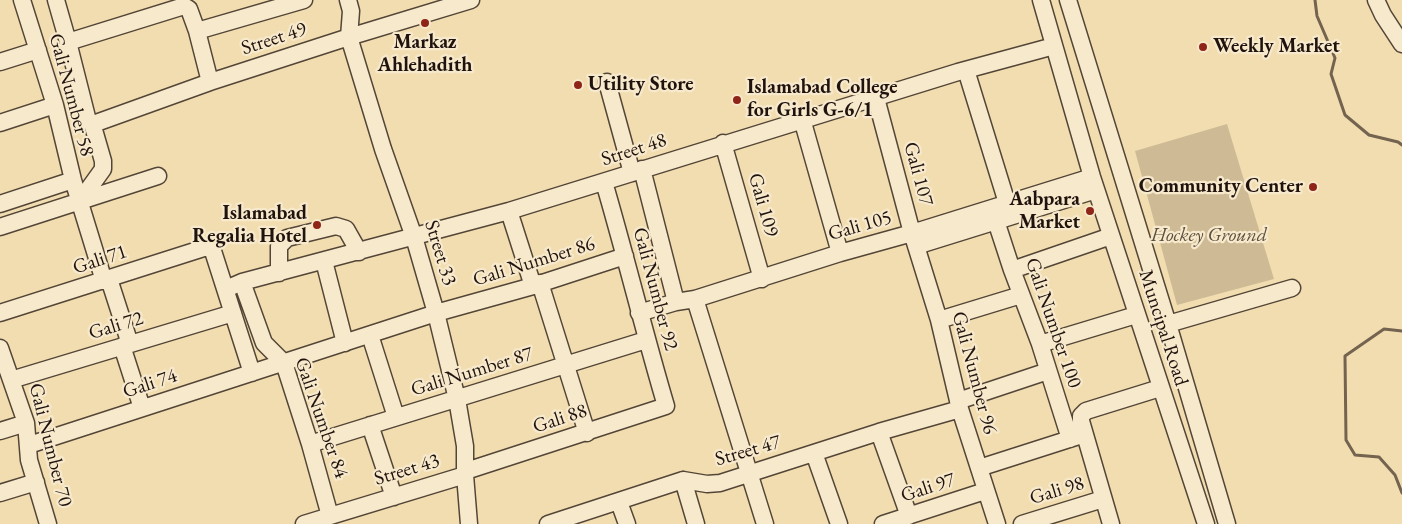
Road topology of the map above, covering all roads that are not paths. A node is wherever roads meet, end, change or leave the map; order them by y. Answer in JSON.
{"nodes":[{"id":1,"x":22,"y":0,"type":"edge"},
{"id":2,"x":56,"y":0,"type":"edge"},
{"id":3,"x":304,"y":0,"type":"edge"},
{"id":4,"x":348,"y":0,"type":"edge"},
{"id":5,"x":471,"y":0,"type":"edge"},
{"id":6,"x":1041,"y":0,"type":"edge"},
{"id":7,"x":1068,"y":0,"type":"edge"},
{"id":8,"x":1376,"y":0,"type":"edge"},
{"id":9,"x":185,"y":5,"type":"edge"},
{"id":10,"x":197,"y":31,"type":"junction"},
{"id":11,"x":349,"y":36,"type":"junction"},
{"id":12,"x":68,"y":42,"type":"junction"},
{"id":13,"x":1402,"y":44,"type":"edge"},
{"id":14,"x":1054,"y":46,"type":"junction"},
{"id":15,"x":38,"y":50,"type":"junction"},
{"id":16,"x":0,"y":62,"type":"edge"},
{"id":17,"x":966,"y":70,"type":"junction"},
{"id":18,"x":210,"y":82,"type":"junction"},
{"id":19,"x":607,"y":82,"type":"dead end"},
{"id":20,"x":876,"y":98,"type":"junction"},
{"id":21,"x":55,"y":105,"type":"junction"},
{"id":22,"x":802,"y":119,"type":"junction"},
{"id":23,"x":0,"y":123,"type":"edge"},
{"id":24,"x":92,"y":123,"type":"junction"},
{"id":25,"x":723,"y":144,"type":"junction"},
{"id":26,"x":637,"y":171,"type":"junction"},
{"id":27,"x":158,"y":176,"type":"dead end"},
{"id":28,"x":73,"y":180,"type":"junction"},
{"id":29,"x":604,"y":182,"type":"junction"},
{"id":30,"x":1094,"y":183,"type":"junction"},
{"id":31,"x":80,"y":201,"type":"junction"},
{"id":32,"x":1007,"y":203,"type":"junction"},
{"id":33,"x":0,"y":204,"type":"edge"},
{"id":34,"x":509,"y":211,"type":"junction"},
{"id":35,"x":996,"y":221,"type":"junction"},
{"id":36,"x":0,"y":227,"type":"edge"},
{"id":37,"x":1111,"y":236,"type":"junction"},
{"id":38,"x":414,"y":238,"type":"junction"},
{"id":39,"x":914,"y":240,"type":"junction"},
{"id":40,"x":359,"y":252,"type":"junction"},
{"id":41,"x":840,"y":253,"type":"junction"},
{"id":42,"x":625,"y":256,"type":"junction"},
{"id":43,"x":324,"y":261,"type":"junction"},
{"id":44,"x":1012,"y":270,"type":"junction"},
{"id":45,"x":279,"y":273,"type":"junction"},
{"id":46,"x":762,"y":279,"type":"junction"},
{"id":47,"x":107,"y":280,"type":"junction"},
{"id":48,"x":242,"y":282,"type":"junction"},
{"id":49,"x":536,"y":284,"type":"junction"},
{"id":50,"x":226,"y":288,"type":"junction"},
{"id":51,"x":1292,"y":288,"type":"dead end"},
{"id":52,"x":1021,"y":295,"type":"junction"},
{"id":53,"x":695,"y":299,"type":"junction"},
{"id":54,"x":676,"y":302,"type":"junction"},
{"id":55,"x":0,"y":313,"type":"edge"},
{"id":56,"x":233,"y":313,"type":"junction"},
{"id":57,"x":436,"y":313,"type":"junction"},
{"id":58,"x":639,"y":313,"type":"junction"},
{"id":59,"x":1136,"y":315,"type":"junction"},
{"id":60,"x":939,"y":320,"type":"junction"},
{"id":61,"x":1168,"y":324,"type":"junction"},
{"id":62,"x":370,"y":335,"type":"junction"},
{"id":63,"x":646,"y":340,"type":"junction"},
{"id":64,"x":345,"y":343,"type":"junction"},
{"id":65,"x":1040,"y":344,"type":"junction"},
{"id":66,"x":126,"y":345,"type":"junction"},
{"id":67,"x":0,"y":348,"type":"edge"},
{"id":68,"x":284,"y":363,"type":"junction"},
{"id":69,"x":565,"y":365,"type":"junction"},
{"id":70,"x":6,"y":371,"type":"edge"},
{"id":71,"x":1048,"y":371,"type":"junction"},
{"id":72,"x":252,"y":373,"type":"junction"},
{"id":73,"x":1160,"y":388,"type":"junction"},
{"id":74,"x":457,"y":399,"type":"junction"},
{"id":75,"x":959,"y":405,"type":"junction"},
{"id":76,"x":666,"y":406,"type":"joint"},
{"id":77,"x":142,"y":408,"type":"junction"},
{"id":78,"x":396,"y":417,"type":"junction"},
{"id":79,"x":26,"y":423,"type":"junction"},
{"id":80,"x":370,"y":425,"type":"junction"},
{"id":81,"x":0,"y":432,"type":"edge"},
{"id":82,"x":587,"y":432,"type":"junction"},
{"id":83,"x":880,"y":432,"type":"junction"},
{"id":84,"x":1077,"y":437,"type":"junction"},
{"id":85,"x":310,"y":444,"type":"junction"},
{"id":86,"x":29,"y":445,"type":"junction"},
{"id":87,"x":814,"y":453,"type":"junction"},
{"id":88,"x":979,"y":468,"type":"junction"},
{"id":89,"x":750,"y":472,"type":"junction"},
{"id":90,"x":466,"y":473,"type":"junction"},
{"id":91,"x":683,"y":480,"type":"junction"},
{"id":92,"x":36,"y":482,"type":"junction"},
{"id":93,"x":986,"y":491,"type":"junction"},
{"id":94,"x":0,"y":493,"type":"edge"},
{"id":95,"x":394,"y":497,"type":"junction"},
{"id":96,"x":1103,"y":499,"type":"junction"},
{"id":97,"x":620,"y":502,"type":"junction"},
{"id":98,"x":330,"y":516,"type":"junction"},
{"id":99,"x":920,"y":517,"type":"edge"},
{"id":100,"x":48,"y":524,"type":"edge"},
{"id":101,"x":304,"y":524,"type":"edge"},
{"id":102,"x":469,"y":524,"type":"edge"},
{"id":103,"x":552,"y":524,"type":"edge"},
{"id":104,"x":627,"y":524,"type":"edge"},
{"id":105,"x":696,"y":524,"type":"edge"},
{"id":106,"x":765,"y":524,"type":"edge"},
{"id":107,"x":839,"y":524,"type":"edge"},
{"id":108,"x":883,"y":524,"type":"edge"},
{"id":109,"x":997,"y":524,"type":"edge"},
{"id":110,"x":1022,"y":524,"type":"edge"},
{"id":111,"x":1111,"y":524,"type":"edge"},
{"id":112,"x":1206,"y":524,"type":"edge"},
{"id":113,"x":1226,"y":524,"type":"edge"}],
"edges":[{"from":1,"to":15,"type":"street","name":"Gali Number 58"},
{"from":2,"to":12,"type":"street"},
{"from":3,"to":10,"type":"street"},
{"from":4,"to":11,"type":"street","name":"Street 33"},
{"from":5,"to":11,"type":"street","name":"Street 49"},
{"from":6,"to":14,"type":"street","name":"Muncipal Road"},
{"from":7,"to":61,"type":"street","name":"Muncipal Road"},
{"from":8,"to":13,"type":"street"},
{"from":9,"to":10,"type":"street"},
{"from":9,"to":12,"type":"street"},
{"from":10,"to":18,"type":"street"},
{"from":11,"to":18,"type":"street","name":"Street 49"},
{"from":11,"to":38,"type":"street","name":"Street 33"},
{"from":12,"to":24,"type":"street"},
{"from":14,"to":17,"type":"street","name":"Street 48"},
{"from":14,"to":30,"type":"street","name":"Muncipal Road"},
{"from":15,"to":16,"type":"street"},
{"from":15,"to":21,"type":"street","name":"Gali Number 58"},
{"from":17,"to":20,"type":"street","name":"Street 48"},
{"from":17,"to":32,"type":"street"},
{"from":18,"to":24,"type":"street","name":"Street 49"},
{"from":19,"to":26,"type":"street"},
{"from":20,"to":22,"type":"street","name":"Street 48"},
{"from":20,"to":39,"type":"street","name":"Gali 107"},
{"from":21,"to":23,"type":"street"},
{"from":21,"to":28,"type":"street","name":"Gali Number 58"},
{"from":22,"to":25,"type":"street","name":"Street 48"},
{"from":22,"to":41,"type":"street"},
{"from":24,"to":31,"type":"street"},
{"from":25,"to":26,"type":"street","name":"Street 48"},
{"from":25,"to":46,"type":"street","name":"Gali 109"},
{"from":26,"to":29,"type":"street","name":"Street 48"},
{"from":26,"to":54,"type":"street"},
{"from":27,"to":31,"type":"street"},
{"from":28,"to":31,"type":"street","name":"Gali Number 58"},
{"from":28,"to":33,"type":"street"},
{"from":29,"to":34,"type":"street","name":"Street 48"},
{"from":29,"to":42,"type":"street","name":"Gali Number 92"},
{"from":30,"to":32,"type":"street","name":"Gali 105"},
{"from":30,"to":35,"type":"street"},
{"from":30,"to":37,"type":"street","name":"Muncipal Road"},
{"from":31,"to":36,"type":"street"},
{"from":31,"to":47,"type":"street","name":"Gali Number 58"},
{"from":32,"to":39,"type":"street","name":"Gali 105"},
{"from":34,"to":38,"type":"street","name":"Street 48"},
{"from":34,"to":49,"type":"street"},
{"from":35,"to":39,"type":"street"},
{"from":35,"to":44,"type":"street","name":"Gali Number 100"},
{"from":37,"to":44,"type":"street"},
{"from":37,"to":59,"type":"street","name":"Muncipal Road"},
{"from":38,"to":40,"type":"street","name":"Street 48"},
{"from":38,"to":57,"type":"street","name":"Street 33"},
{"from":39,"to":41,"type":"street","name":"Gali 105"},
{"from":39,"to":60,"type":"street","name":"Gali Number 96"},
{"from":40,"to":43,"type":"street","name":"Street 48"},
{"from":40,"to":45,"type":"street"},
{"from":41,"to":46,"type":"street","name":"Gali 105"},
{"from":42,"to":49,"type":"street","name":"Gali Number 86"},
{"from":42,"to":58,"type":"street","name":"Gali Number 92"},
{"from":43,"to":45,"type":"street","name":"Street 48"},
{"from":43,"to":64,"type":"street"},
{"from":44,"to":52,"type":"street","name":"Gali Number 100"},
{"from":45,"to":48,"type":"street","name":"Street 48"},
{"from":46,"to":53,"type":"street","name":"Gali 105"},
{"from":47,"to":50,"type":"street","name":"Gali 71"},
{"from":47,"to":55,"type":"street","name":"Gali 71"},
{"from":47,"to":66,"type":"street","name":"Gali Number 58"},
{"from":48,"to":50,"type":"street","name":"Street 48"},
{"from":48,"to":68,"type":"street","name":"Gali Number 84"},
{"from":49,"to":57,"type":"street","name":"Gali Number 86"},
{"from":49,"to":69,"type":"street"},
{"from":50,"to":56,"type":"street"},
{"from":51,"to":61,"type":"street"},
{"from":52,"to":60,"type":"street"},
{"from":52,"to":65,"type":"street","name":"Gali Number 100"},
{"from":53,"to":54,"type":"street","name":"Gali 105"},
{"from":53,"to":89,"type":"street"},
{"from":54,"to":58,"type":"street","name":"Gali 105"},
{"from":56,"to":66,"type":"street","name":"Gali 72"},
{"from":56,"to":72,"type":"street"},
{"from":57,"to":62,"type":"street","name":"Gali Number 86"},
{"from":57,"to":74,"type":"street","name":"Street 33"},
{"from":58,"to":63,"type":"street","name":"Gali Number 92"},
{"from":59,"to":65,"type":"street"},
{"from":59,"to":73,"type":"street","name":"Muncipal Road"},
{"from":60,"to":75,"type":"street","name":"Gali Number 96"},
{"from":61,"to":113,"type":"street","name":"Muncipal Road"},
{"from":62,"to":64,"type":"street","name":"Gali Number 86"},
{"from":62,"to":78,"type":"street"},
{"from":63,"to":69,"type":"street","name":"Gali Number 87"},
{"from":63,"to":76,"type":"street","name":"Gali Number 92"},
{"from":64,"to":68,"type":"street","name":"Gali Number 86"},
{"from":65,"to":71,"type":"street","name":"Gali Number 100"},
{"from":66,"to":70,"type":"street","name":"Gali 72"},
{"from":66,"to":77,"type":"street","name":"Gali Number 58"},
{"from":67,"to":70,"type":"street","name":"Gali Number 70"},
{"from":68,"to":72,"type":"street","name":"Gali 74"},
{"from":68,"to":85,"type":"street","name":"Gali Number 84"},
{"from":69,"to":74,"type":"street","name":"Gali Number 87"},
{"from":69,"to":82,"type":"street"},
{"from":70,"to":79,"type":"street","name":"Gali Number 70"},
{"from":71,"to":75,"type":"street","name":"Street 47"},
{"from":71,"to":84,"type":"street","name":"Gali Number 100"},
{"from":72,"to":77,"type":"street","name":"Gali 74"},
{"from":73,"to":84,"type":"street","name":"Gali Number 100"},
{"from":73,"to":112,"type":"street","name":"Muncipal Road"},
{"from":74,"to":78,"type":"street","name":"Gali Number 87"},
{"from":74,"to":90,"type":"street","name":"Street 33"},
{"from":75,"to":83,"type":"street","name":"Street 47"},
{"from":75,"to":88,"type":"street","name":"Gali Number 96"},
{"from":76,"to":82,"type":"street","name":"Gali 88"},
{"from":77,"to":86,"type":"street","name":"Gali 74"},
{"from":78,"to":80,"type":"street","name":"Gali Number 87"},
{"from":79,"to":81,"type":"street"},
{"from":79,"to":86,"type":"street","name":"Gali Number 70"},
{"from":80,"to":85,"type":"street","name":"Gali Number 87"},
{"from":80,"to":95,"type":"street"},
{"from":82,"to":90,"type":"street","name":"Gali 88"},
{"from":83,"to":87,"type":"street","name":"Street 47"},
{"from":83,"to":99,"type":"street"},
{"from":84,"to":88,"type":"street"},
{"from":84,"to":96,"type":"street","name":"Gali Number 100"},
{"from":85,"to":98,"type":"street","name":"Gali Number 84"},
{"from":86,"to":92,"type":"street","name":"Gali Number 70"},
{"from":87,"to":89,"type":"street","name":"Street 47"},
{"from":87,"to":107,"type":"street"},
{"from":88,"to":93,"type":"street","name":"Gali Number 96"},
{"from":89,"to":91,"type":"street","name":"Street 47"},
{"from":89,"to":106,"type":"street"},
{"from":90,"to":95,"type":"street","name":"Street 43"},
{"from":90,"to":102,"type":"street","name":"Street 33"},
{"from":91,"to":97,"type":"street","name":"Street 47"},
{"from":91,"to":105,"type":"street"},
{"from":92,"to":94,"type":"street"},
{"from":92,"to":100,"type":"street","name":"Gali Number 70"},
{"from":93,"to":99,"type":"street","name":"Gali 97"},
{"from":93,"to":109,"type":"street","name":"Gali Number 96"},
{"from":95,"to":98,"type":"street","name":"Street 43"},
{"from":96,"to":110,"type":"street","name":"Gali 98"},
{"from":96,"to":111,"type":"street","name":"Gali Number 100"},
{"from":97,"to":103,"type":"street","name":"Street 47"},
{"from":97,"to":104,"type":"street"},
{"from":98,"to":101,"type":"street","name":"Street 43"},
{"from":99,"to":108,"type":"street","name":"Gali 97"}]}
